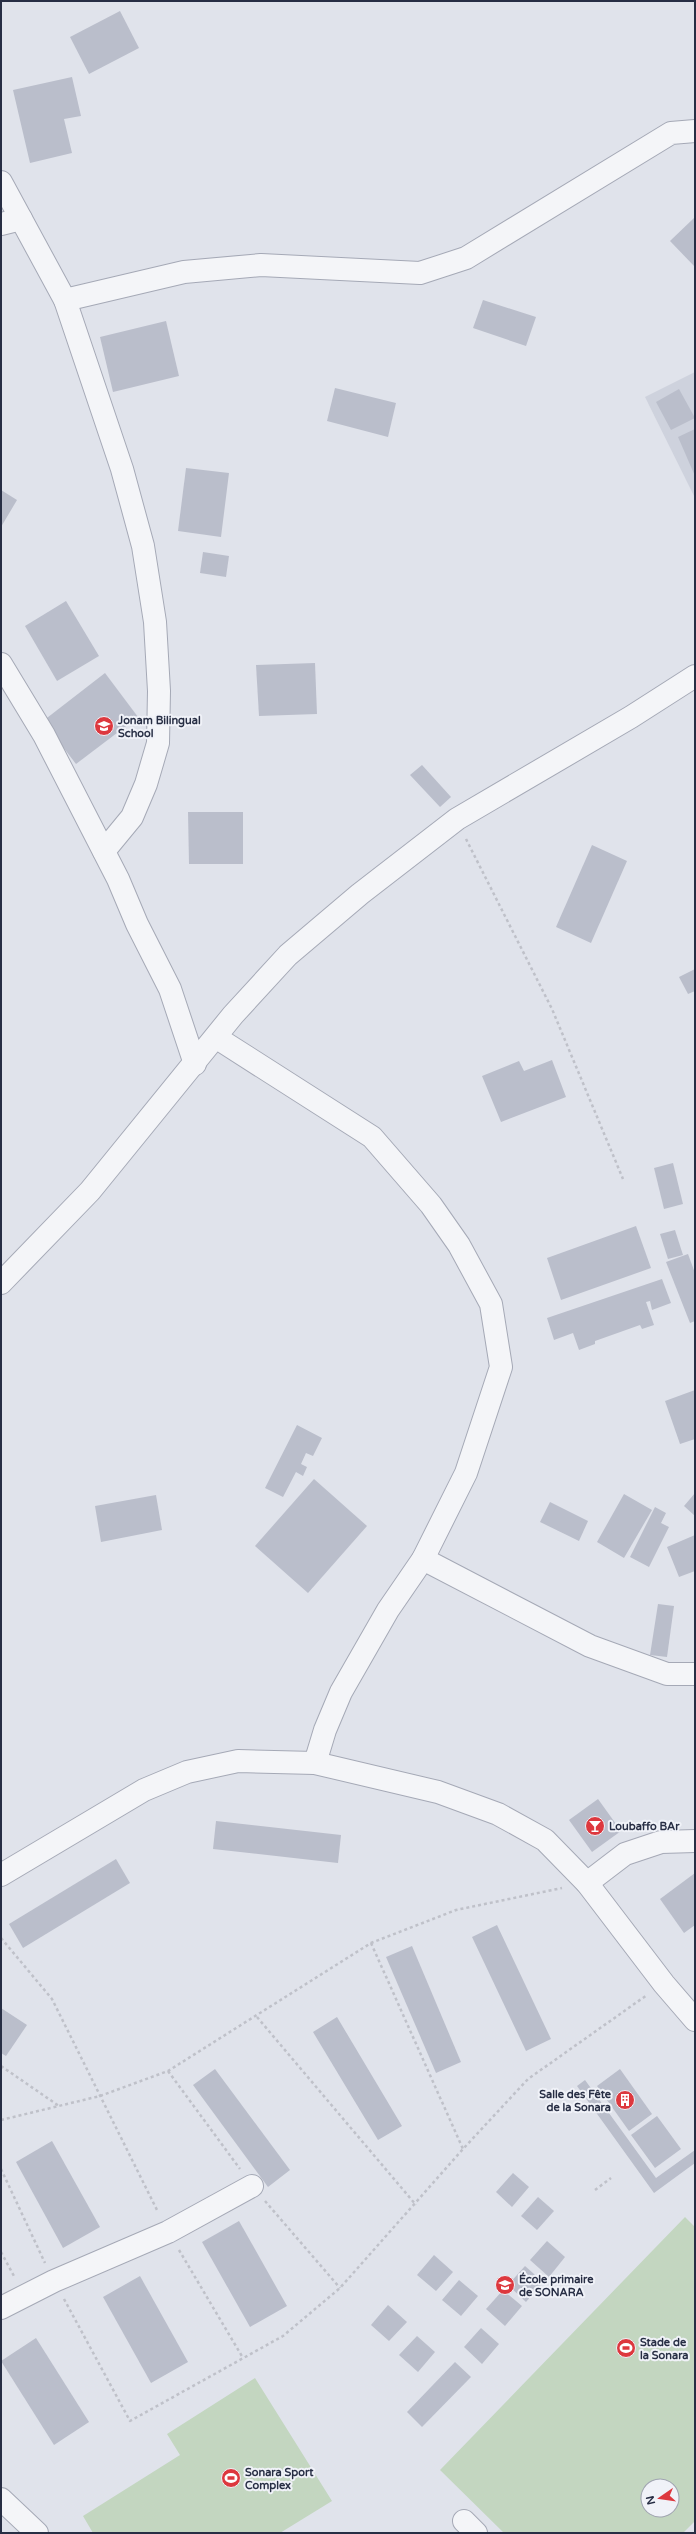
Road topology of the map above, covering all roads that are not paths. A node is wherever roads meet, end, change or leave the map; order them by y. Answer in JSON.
{"nodes":[{"id":1,"x":695,"y":130,"type":"edge"},
{"id":2,"x":1,"y":182,"type":"edge"},
{"id":3,"x":11,"y":221,"type":"edge"},
{"id":4,"x":66,"y":300,"type":"junction"},
{"id":5,"x":1,"y":664,"type":"edge"},
{"id":6,"x":695,"y":676,"type":"edge"},
{"id":7,"x":104,"y":851,"type":"junction"},
{"id":8,"x":217,"y":1038,"type":"junction"},
{"id":9,"x":195,"y":1064,"type":"junction"},
{"id":10,"x":1,"y":1283,"type":"edge"},
{"id":11,"x":423,"y":1559,"type":"junction"},
{"id":12,"x":695,"y":1674,"type":"edge"},
{"id":13,"x":315,"y":1763,"type":"junction"},
{"id":14,"x":695,"y":1841,"type":"edge"},
{"id":15,"x":1,"y":1875,"type":"edge"},
{"id":16,"x":587,"y":1883,"type":"junction"},
{"id":17,"x":695,"y":2020,"type":"edge"},
{"id":18,"x":252,"y":2186,"type":"dead end"},
{"id":19,"x":1,"y":2308,"type":"edge"},
{"id":20,"x":1,"y":2499,"type":"edge"},
{"id":21,"x":37,"y":2533,"type":"edge"}],
"edges":[{"from":1,"to":4,"type":"street"},
{"from":2,"to":3,"type":"street"},
{"from":3,"to":4,"type":"street"},
{"from":4,"to":7,"type":"street"},
{"from":5,"to":7,"type":"street"},
{"from":6,"to":8,"type":"street"},
{"from":7,"to":9,"type":"street"},
{"from":8,"to":9,"type":"street"},
{"from":8,"to":11,"type":"street"},
{"from":9,"to":10,"type":"street"},
{"from":11,"to":12,"type":"street"},
{"from":11,"to":13,"type":"street"},
{"from":13,"to":15,"type":"street"},
{"from":13,"to":16,"type":"street"},
{"from":14,"to":16,"type":"street"},
{"from":16,"to":17,"type":"street"},
{"from":18,"to":19,"type":"street"},
{"from":20,"to":21,"type":"street"}]}
